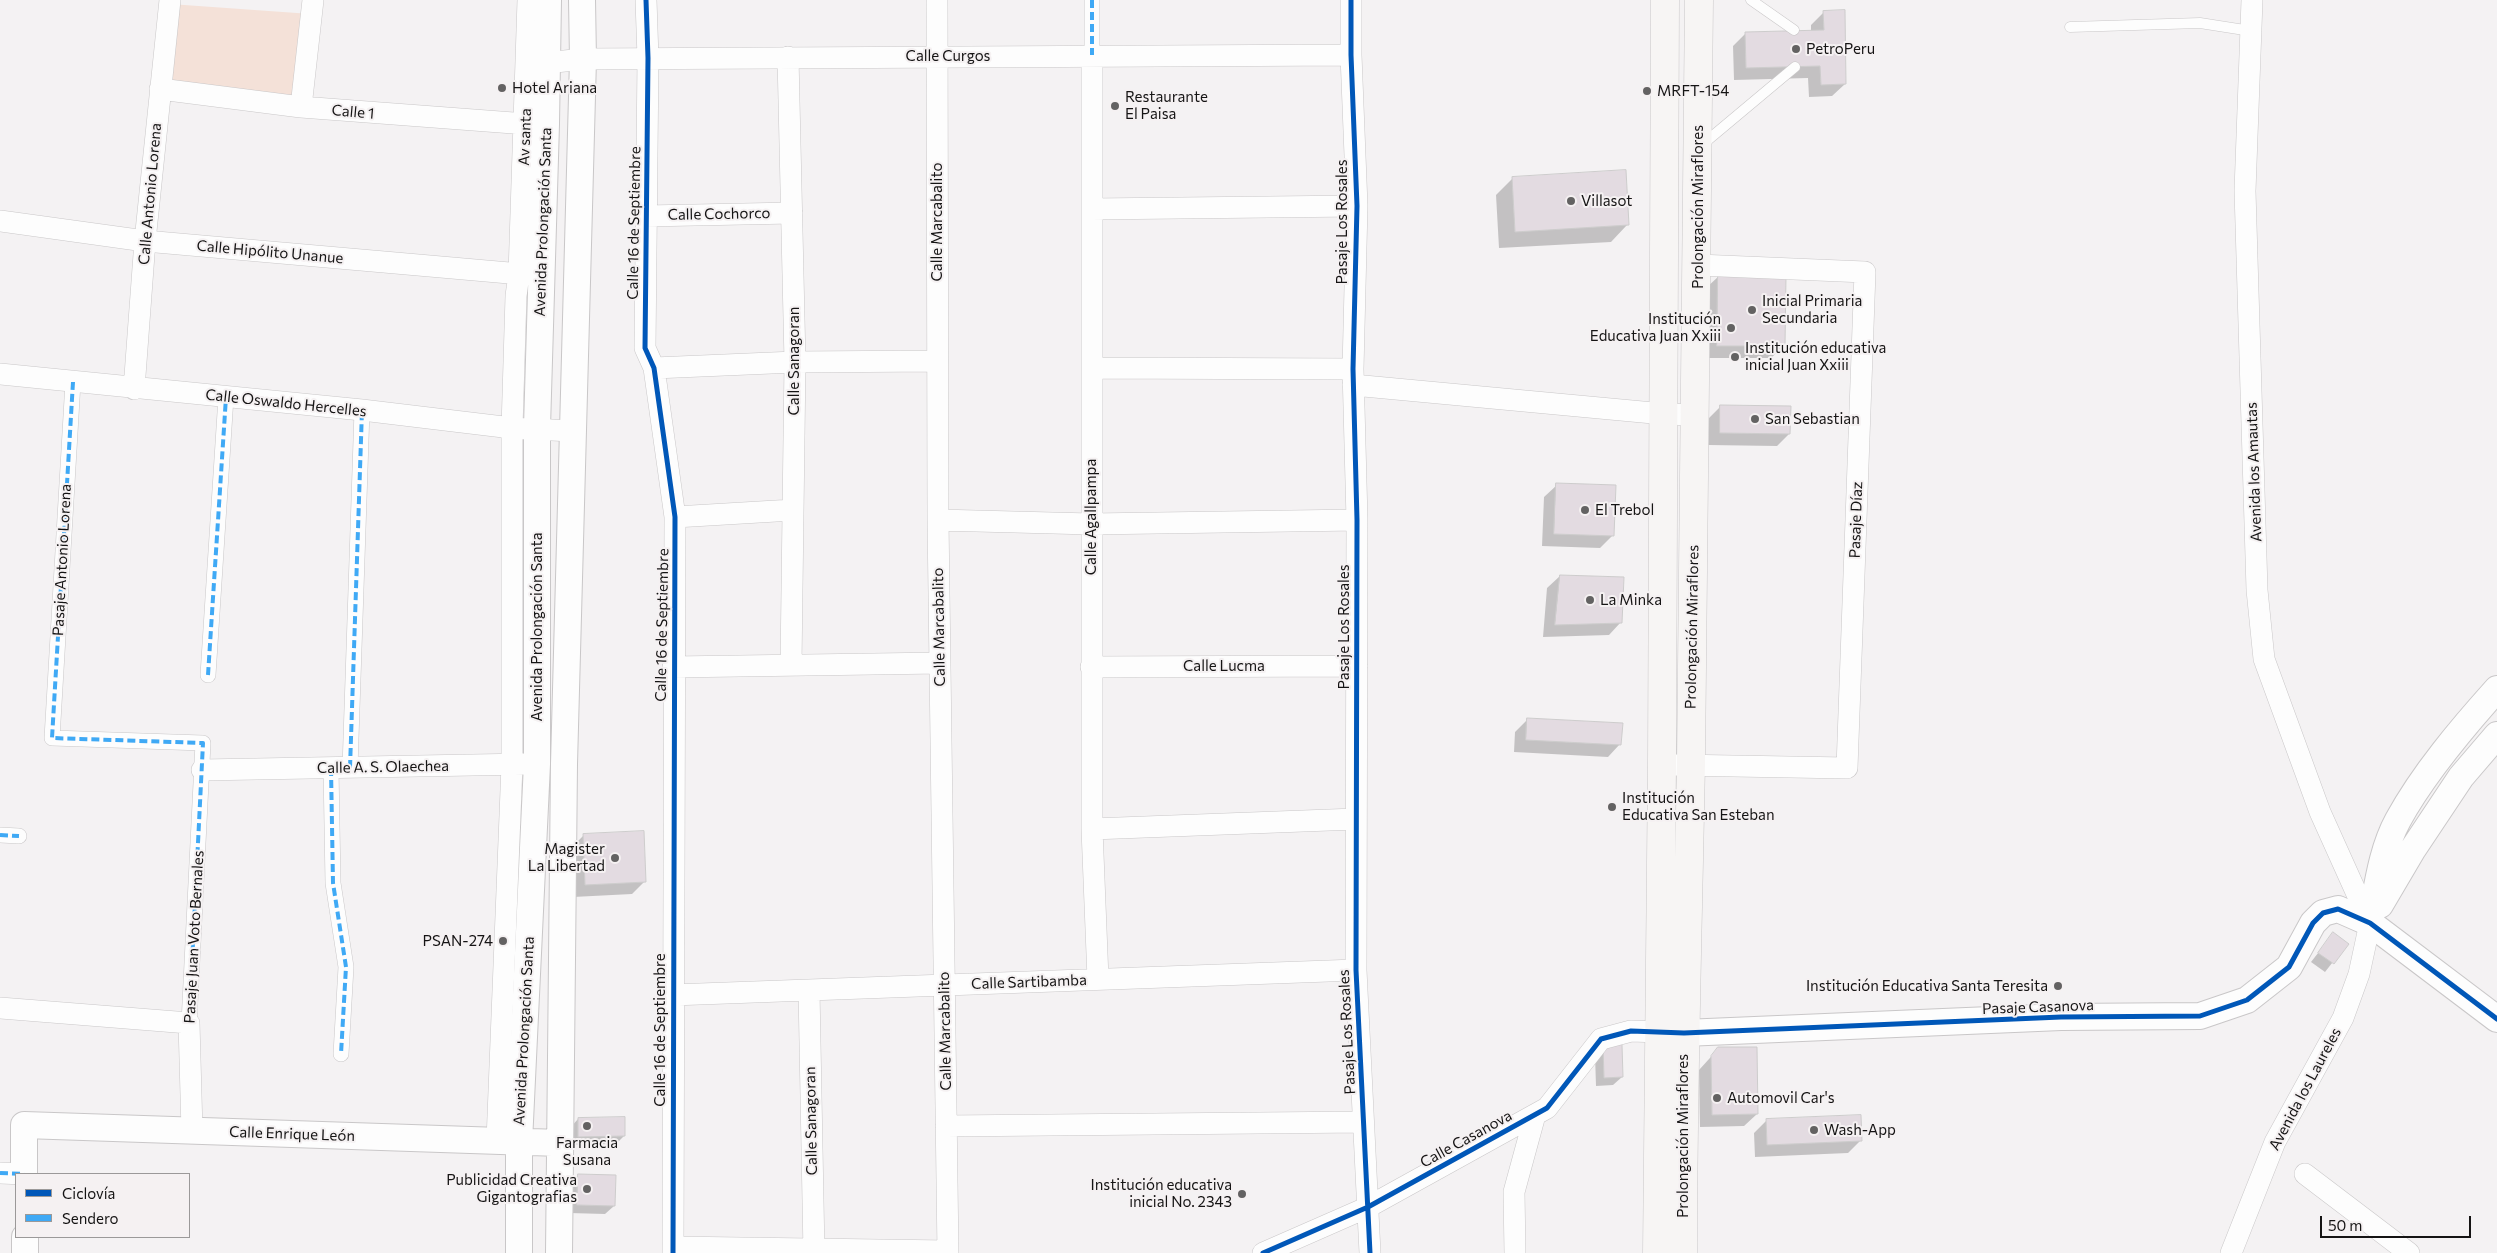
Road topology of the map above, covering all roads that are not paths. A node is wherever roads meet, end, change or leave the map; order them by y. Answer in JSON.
{"nodes":[{"id":1,"x":170,"y":0,"type":"edge"},
{"id":2,"x":313,"y":0,"type":"edge"},
{"id":3,"x":528,"y":0,"type":"edge"},
{"id":4,"x":548,"y":0,"type":"edge"},
{"id":5,"x":582,"y":0,"type":"edge"},
{"id":6,"x":646,"y":0,"type":"edge"},
{"id":7,"x":937,"y":0,"type":"edge"},
{"id":8,"x":1092,"y":0,"type":"edge"},
{"id":9,"x":1351,"y":0,"type":"edge"},
{"id":10,"x":1665,"y":0,"type":"edge"},
{"id":11,"x":1699,"y":0,"type":"edge"},
{"id":12,"x":1751,"y":0,"type":"edge"},
{"id":13,"x":2252,"y":0,"type":"edge"},
{"id":14,"x":2070,"y":27,"type":"dead end"},
{"id":15,"x":1794,"y":30,"type":"dead end"},
{"id":16,"x":2251,"y":31,"type":"junction"},
{"id":17,"x":1092,"y":55,"type":"junction"},
{"id":18,"x":1351,"y":55,"type":"junction"},
{"id":19,"x":936,"y":56,"type":"junction"},
{"id":20,"x":788,"y":57,"type":"junction"},
{"id":21,"x":648,"y":58,"type":"junction"},
{"id":22,"x":583,"y":59,"type":"junction"},
{"id":23,"x":546,"y":63,"type":"junction"},
{"id":24,"x":1795,"y":67,"type":"dead end"},
{"id":25,"x":160,"y":89,"type":"junction"},
{"id":26,"x":301,"y":108,"type":"junction"},
{"id":27,"x":536,"y":125,"type":"junction"},
{"id":28,"x":1698,"y":148,"type":"junction"},
{"id":29,"x":1357,"y":206,"type":"junction"},
{"id":30,"x":1092,"y":209,"type":"junction"},
{"id":31,"x":792,"y":213,"type":"junction"},
{"id":32,"x":646,"y":216,"type":"junction"},
{"id":33,"x":0,"y":221,"type":"edge"},
{"id":34,"x":144,"y":241,"type":"junction"},
{"id":35,"x":1698,"y":265,"type":"junction"},
{"id":36,"x":530,"y":274,"type":"junction"},
{"id":37,"x":937,"y":361,"type":"junction"},
{"id":38,"x":795,"y":362,"type":"junction"},
{"id":39,"x":654,"y":368,"type":"junction"},
{"id":40,"x":1092,"y":368,"type":"junction"},
{"id":41,"x":0,"y":374,"type":"edge"},
{"id":42,"x":1353,"y":377,"type":"junction"},
{"id":43,"x":73,"y":382,"type":"junction"},
{"id":44,"x":134,"y":389,"type":"junction"},
{"id":45,"x":226,"y":397,"type":"junction"},
{"id":46,"x":362,"y":410,"type":"junction"},
{"id":47,"x":1664,"y":414,"type":"junction"},
{"id":48,"x":1695,"y":415,"type":"junction"},
{"id":49,"x":524,"y":427,"type":"junction"},
{"id":50,"x":572,"y":431,"type":"junction"},
{"id":51,"x":793,"y":510,"type":"junction"},
{"id":52,"x":676,"y":518,"type":"junction"},
{"id":53,"x":938,"y":520,"type":"junction"},
{"id":54,"x":1357,"y":520,"type":"junction"},
{"id":55,"x":1092,"y":524,"type":"junction"},
{"id":56,"x":940,"y":663,"type":"junction"},
{"id":57,"x":791,"y":665,"type":"junction"},
{"id":58,"x":1357,"y":666,"type":"junction"},
{"id":59,"x":674,"y":667,"type":"junction"},
{"id":60,"x":1091,"y":667,"type":"junction"},
{"id":61,"x":208,"y":675,"type":"dead end"},
{"id":62,"x":2497,"y":689,"type":"edge"},
{"id":63,"x":2497,"y":735,"type":"edge"},
{"id":64,"x":203,"y":743,"type":"joint"},
{"id":65,"x":524,"y":764,"type":"junction"},
{"id":66,"x":564,"y":764,"type":"junction"},
{"id":67,"x":1662,"y":765,"type":"junction"},
{"id":68,"x":1690,"y":765,"type":"junction"},
{"id":69,"x":340,"y":768,"type":"junction"},
{"id":70,"x":202,"y":770,"type":"junction"},
{"id":71,"x":1356,"y":819,"type":"junction"},
{"id":72,"x":1092,"y":829,"type":"junction"},
{"id":73,"x":0,"y":835,"type":"edge"},
{"id":74,"x":18,"y":836,"type":"dead end"},
{"id":75,"x":2370,"y":923,"type":"junction"},
{"id":76,"x":1356,"y":970,"type":"junction"},
{"id":77,"x":1098,"y":979,"type":"junction"},
{"id":78,"x":944,"y":985,"type":"junction"},
{"id":79,"x":809,"y":990,"type":"junction"},
{"id":80,"x":672,"y":995,"type":"junction"},
{"id":81,"x":0,"y":1008,"type":"edge"},
{"id":82,"x":2497,"y":1019,"type":"edge"},
{"id":83,"x":189,"y":1023,"type":"junction"},
{"id":84,"x":1672,"y":1033,"type":"junction"},
{"id":85,"x":341,"y":1054,"type":"dead end"},
{"id":86,"x":1535,"y":1115,"type":"junction"},
{"id":87,"x":1363,"y":1122,"type":"junction"},
{"id":88,"x":946,"y":1126,"type":"junction"},
{"id":89,"x":192,"y":1130,"type":"junction"},
{"id":90,"x":508,"y":1142,"type":"junction"},
{"id":91,"x":560,"y":1143,"type":"junction"},
{"id":92,"x":0,"y":1173,"type":"edge"},
{"id":93,"x":24,"y":1173,"type":"edge"},
{"id":94,"x":15,"y":1174,"type":"edge"},
{"id":95,"x":2305,"y":1174,"type":"dead end"},
{"id":96,"x":1368,"y":1207,"type":"junction"},
{"id":97,"x":25,"y":1238,"type":"edge"},
{"id":98,"x":672,"y":1250,"type":"edge"},
{"id":99,"x":814,"y":1251,"type":"edge"},
{"id":100,"x":948,"y":1252,"type":"edge"},
{"id":101,"x":25,"y":1253,"type":"edge"},
{"id":102,"x":519,"y":1253,"type":"edge"},
{"id":103,"x":559,"y":1253,"type":"edge"},
{"id":104,"x":1263,"y":1253,"type":"edge"},
{"id":105,"x":1370,"y":1253,"type":"edge"},
{"id":106,"x":1515,"y":1253,"type":"edge"},
{"id":107,"x":1657,"y":1253,"type":"edge"},
{"id":108,"x":1682,"y":1253,"type":"edge"},
{"id":109,"x":2231,"y":1253,"type":"edge"},
{"id":110,"x":2408,"y":1253,"type":"edge"}],
"edges":[{"from":1,"to":25,"type":"street","name":"Calle Antonio Lorena"},
{"from":2,"to":26,"type":"street"},
{"from":3,"to":27,"type":"street","name":"Av santa"},
{"from":4,"to":23,"type":"street","name":"Avenida Prolongación Santa"},
{"from":5,"to":22,"type":"street","name":"Avenida Prolongación Santa"},
{"from":6,"to":21,"type":"street","name":"Calle 16 de Septiembre"},
{"from":7,"to":19,"type":"street","name":"Calle Marcabalito"},
{"from":8,"to":17,"type":"street"},
{"from":9,"to":18,"type":"street","name":"Pasaje Los Rosales"},
{"from":10,"to":47,"type":"main road","name":"Prolongación Miraflores"},
{"from":11,"to":28,"type":"main road","name":"Prolongación Miraflores"},
{"from":12,"to":15,"type":"lane"},
{"from":13,"to":16,"type":"street","name":"Avenida los Amautas"},
{"from":14,"to":16,"type":"lane"},
{"from":16,"to":75,"type":"street","name":"Avenida los Amautas"},
{"from":17,"to":18,"type":"street","name":"Calle Curgos"},
{"from":17,"to":19,"type":"street","name":"Calle Curgos"},
{"from":17,"to":30,"type":"street","name":"Calle Agallpampa"},
{"from":18,"to":29,"type":"street","name":"Pasaje Los Rosales"},
{"from":19,"to":20,"type":"street","name":"Calle Curgos"},
{"from":19,"to":37,"type":"street","name":"Calle Marcabalito"},
{"from":20,"to":21,"type":"street","name":"Calle Curgos"},
{"from":20,"to":31,"type":"street","name":"Calle Sanagoran"},
{"from":21,"to":22,"type":"street","name":"Calle Curgos"},
{"from":21,"to":32,"type":"street","name":"Calle 16 de Septiembre"},
{"from":22,"to":23,"type":"street","name":"Calle Curgos"},
{"from":22,"to":50,"type":"street","name":"Avenida Prolongación Santa"},
{"from":23,"to":27,"type":"street","name":"Avenida Prolongación Santa"},
{"from":24,"to":28,"type":"lane"},
{"from":25,"to":26,"type":"street","name":"Calle 1"},
{"from":25,"to":34,"type":"street","name":"Calle Antonio Lorena"},
{"from":26,"to":27,"type":"street","name":"Calle 1"},
{"from":27,"to":36,"type":"street","name":"Avenida Prolongación Santa"},
{"from":28,"to":35,"type":"main road","name":"Prolongación Miraflores"},
{"from":29,"to":30,"type":"street"},
{"from":29,"to":42,"type":"street","name":"Pasaje Los Rosales"},
{"from":30,"to":40,"type":"street","name":"Calle Agallpampa"},
{"from":31,"to":32,"type":"street","name":"Calle Cochorco"},
{"from":31,"to":38,"type":"street","name":"Calle Sanagoran"},
{"from":32,"to":39,"type":"street","name":"Calle 16 de Septiembre"},
{"from":33,"to":34,"type":"street","name":"Calle Hipólito Unanue"},
{"from":34,"to":36,"type":"street","name":"Calle Hipólito Unanue"},
{"from":34,"to":44,"type":"street","name":"Calle Antonio Lorena"},
{"from":35,"to":48,"type":"main road","name":"Prolongación Miraflores"},
{"from":35,"to":68,"type":"street","name":"Pasaje Díaz"},
{"from":36,"to":49,"type":"street","name":"Avenida Prolongación Santa"},
{"from":37,"to":38,"type":"street"},
{"from":37,"to":53,"type":"street","name":"Calle Marcabalito"},
{"from":38,"to":39,"type":"street"},
{"from":38,"to":51,"type":"street","name":"Calle Sanagoran"},
{"from":39,"to":52,"type":"street","name":"Calle 16 de Septiembre"},
{"from":40,"to":42,"type":"street"},
{"from":40,"to":55,"type":"street","name":"Calle Agallpampa"},
{"from":41,"to":43,"type":"street","name":"Calle Oswaldo Hercelles"},
{"from":42,"to":47,"type":"street"},
{"from":42,"to":54,"type":"street","name":"Pasaje Los Rosales"},
{"from":43,"to":44,"type":"street","name":"Calle Oswaldo Hercelles"},
{"from":43,"to":64,"type":"street","name":"Pasaje Antonio Lorena"},
{"from":44,"to":45,"type":"street","name":"Calle Oswaldo Hercelles"},
{"from":45,"to":46,"type":"street","name":"Calle Oswaldo Hercelles"},
{"from":45,"to":61,"type":"street"},
{"from":46,"to":49,"type":"street","name":"Calle Oswaldo Hercelles"},
{"from":46,"to":69,"type":"street"},
{"from":47,"to":48,"type":"street"},
{"from":47,"to":67,"type":"main road","name":"Prolongación Miraflores"},
{"from":48,"to":68,"type":"main road","name":"Prolongación Miraflores"},
{"from":49,"to":50,"type":"street","name":"Calle Oswaldo Hercelles"},
{"from":49,"to":65,"type":"street","name":"Avenida Prolongación Santa"},
{"from":50,"to":66,"type":"street","name":"Avenida Prolongación Santa"},
{"from":51,"to":52,"type":"street"},
{"from":51,"to":57,"type":"street","name":"Calle Sanagoran"},
{"from":52,"to":59,"type":"street","name":"Calle 16 de Septiembre"},
{"from":53,"to":55,"type":"street"},
{"from":53,"to":56,"type":"street","name":"Calle Marcabalito"},
{"from":54,"to":55,"type":"street"},
{"from":54,"to":58,"type":"street","name":"Pasaje Los Rosales"},
{"from":55,"to":60,"type":"street","name":"Calle Agallpampa"},
{"from":56,"to":57,"type":"street"},
{"from":56,"to":78,"type":"street","name":"Calle Marcabalito"},
{"from":57,"to":59,"type":"street"},
{"from":58,"to":60,"type":"street","name":"Calle Lucma"},
{"from":58,"to":71,"type":"street","name":"Pasaje Los Rosales"},
{"from":59,"to":80,"type":"street","name":"Calle 16 de Septiembre"},
{"from":60,"to":72,"type":"street","name":"Calle Agallpampa"},
{"from":62,"to":75,"type":"street","name":"Avenida los Laureles"},
{"from":63,"to":75,"type":"street","name":"Avenida los Laureles"},
{"from":64,"to":70,"type":"street","name":"Pasaje Juan Voto Bernales"},
{"from":65,"to":66,"type":"street","name":"Calle A. S. Olaechea"},
{"from":65,"to":69,"type":"street","name":"Calle A. S. Olaechea"},
{"from":65,"to":90,"type":"street","name":"Avenida Prolongación Santa"},
{"from":66,"to":91,"type":"street","name":"Avenida Prolongación Santa"},
{"from":67,"to":68,"type":"street"},
{"from":67,"to":84,"type":"main road","name":"Prolongación Miraflores"},
{"from":68,"to":84,"type":"main road","name":"Prolongación Miraflores"},
{"from":69,"to":70,"type":"street","name":"Calle A. S. Olaechea"},
{"from":69,"to":85,"type":"street"},
{"from":70,"to":83,"type":"street","name":"Pasaje Juan Voto Bernales"},
{"from":71,"to":72,"type":"street"},
{"from":71,"to":76,"type":"street","name":"Pasaje Los Rosales"},
{"from":72,"to":77,"type":"street","name":"Calle Agallpampa"},
{"from":73,"to":74,"type":"street"},
{"from":75,"to":82,"type":"street","name":"Pasaje Casanova"},
{"from":75,"to":84,"type":"street","name":"Pasaje Casanova"},
{"from":75,"to":109,"type":"street","name":"Avenida los Laureles"},
{"from":76,"to":77,"type":"street","name":"Calle Sartibamba"},
{"from":76,"to":87,"type":"street","name":"Pasaje Los Rosales"},
{"from":77,"to":78,"type":"street","name":"Calle Sartibamba"},
{"from":78,"to":79,"type":"street","name":"Calle Sartibamba"},
{"from":78,"to":88,"type":"street","name":"Calle Marcabalito"},
{"from":79,"to":80,"type":"street","name":"Calle Sartibamba"},
{"from":79,"to":99,"type":"street","name":"Calle Sanagoran"},
{"from":80,"to":98,"type":"street","name":"Calle 16 de Septiembre"},
{"from":81,"to":83,"type":"street"},
{"from":83,"to":89,"type":"street","name":"Pasaje Juan Voto Bernales"},
{"from":84,"to":86,"type":"street","name":"Calle Casanova"},
{"from":84,"to":107,"type":"main road","name":"Prolongación Miraflores"},
{"from":84,"to":108,"type":"main road","name":"Prolongación Miraflores"},
{"from":86,"to":96,"type":"street","name":"Calle Casanova"},
{"from":86,"to":106,"type":"street"},
{"from":87,"to":88,"type":"street"},
{"from":87,"to":96,"type":"street","name":"Pasaje Los Rosales"},
{"from":88,"to":100,"type":"street","name":"Calle Marcabalito"},
{"from":89,"to":90,"type":"street","name":"Calle Enrique León"},
{"from":89,"to":93,"type":"street","name":"Calle Enrique León"},
{"from":90,"to":91,"type":"street","name":"Calle Enrique León"},
{"from":90,"to":102,"type":"street","name":"Avenida Prolongación Santa"},
{"from":91,"to":103,"type":"street","name":"Avenida Prolongación Santa"},
{"from":92,"to":94,"type":"street"},
{"from":95,"to":110,"type":"street"},
{"from":96,"to":104,"type":"street","name":"Calle Casanova"},
{"from":96,"to":105,"type":"street","name":"Pasaje Los Rosales"},
{"from":97,"to":101,"type":"street"},
{"from":98,"to":99,"type":"street"},
{"from":99,"to":100,"type":"street"}]}
